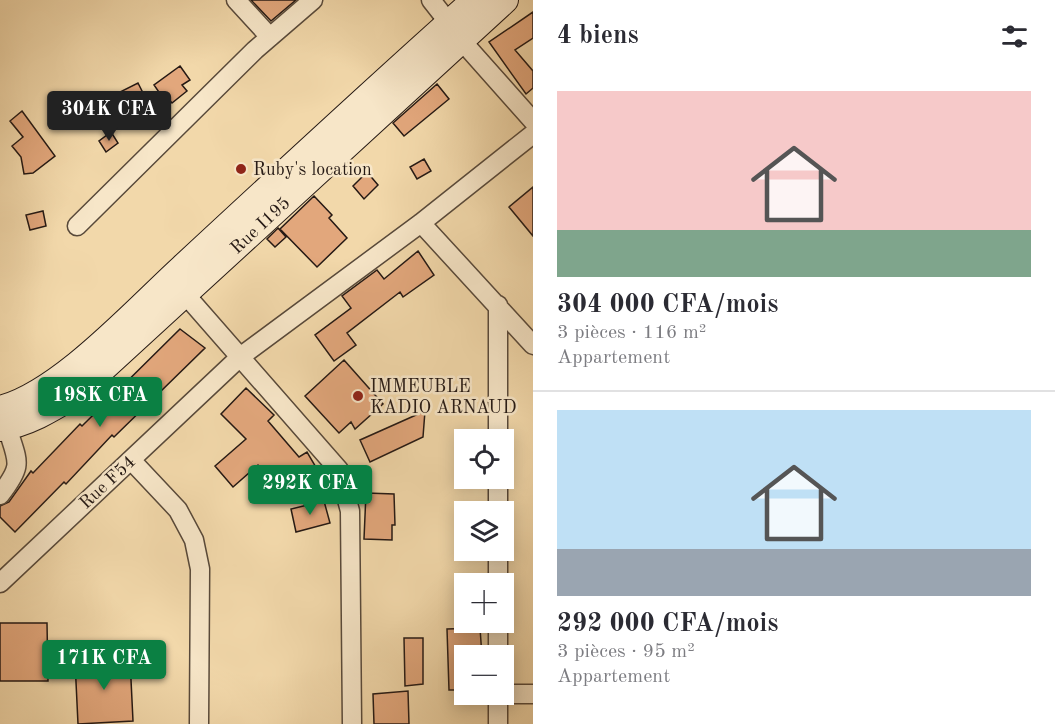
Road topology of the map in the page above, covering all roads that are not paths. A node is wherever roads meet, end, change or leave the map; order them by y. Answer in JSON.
{"nodes":[{"id":1,"x":236,"y":0,"type":"edge"},
{"id":2,"x":313,"y":0,"type":"edge"},
{"id":3,"x":431,"y":0,"type":"edge"},
{"id":4,"x":475,"y":0,"type":"edge"},
{"id":5,"x":505,"y":0,"type":"edge"},
{"id":6,"x":455,"y":31,"type":"junction"},
{"id":7,"x":270,"y":37,"type":"junction"},
{"id":8,"x":533,"y":121,"type":"edge"},
{"id":9,"x":533,"y":134,"type":"edge"},
{"id":10,"x":421,"y":223,"type":"junction"},
{"id":11,"x":77,"y":226,"type":"dead end"},
{"id":12,"x":178,"y":286,"type":"junction"},
{"id":13,"x":498,"y":306,"type":"junction"},
{"id":14,"x":533,"y":345,"type":"edge"},
{"id":15,"x":240,"y":357,"type":"junction"},
{"id":16,"x":2,"y":422,"type":"edge"},
{"id":17,"x":498,"y":429,"type":"edge"},
{"id":18,"x":131,"y":460,"type":"junction"},
{"id":19,"x":0,"y":495,"type":"edge"},
{"id":20,"x":0,"y":583,"type":"edge"},
{"id":21,"x":514,"y":694,"type":"edge"},
{"id":22,"x":533,"y":694,"type":"edge"},
{"id":23,"x":498,"y":705,"type":"edge"},
{"id":24,"x":199,"y":724,"type":"edge"},
{"id":25,"x":352,"y":724,"type":"edge"},
{"id":26,"x":498,"y":724,"type":"edge"}],
"edges":[{"from":1,"to":7,"type":"street"},
{"from":2,"to":7,"type":"street"},
{"from":3,"to":6,"type":"street"},
{"from":4,"to":6,"type":"main road","name":"Rue I195"},
{"from":5,"to":6,"type":"main road","name":"Rue I195"},
{"from":6,"to":8,"type":"street"},
{"from":6,"to":12,"type":"main road","name":"Rue I195"},
{"from":7,"to":11,"type":"street"},
{"from":9,"to":10,"type":"street","name":"Rue F54"},
{"from":10,"to":13,"type":"street"},
{"from":10,"to":15,"type":"street","name":"Rue F54"},
{"from":12,"to":15,"type":"street"},
{"from":12,"to":16,"type":"main road","name":"Rue I195"},
{"from":13,"to":14,"type":"street"},
{"from":13,"to":17,"type":"street"},
{"from":15,"to":18,"type":"street","name":"Rue F54"},
{"from":15,"to":25,"type":"street"},
{"from":16,"to":19,"type":"street"},
{"from":18,"to":20,"type":"street","name":"Rue F54"},
{"from":18,"to":24,"type":"street"},
{"from":21,"to":22,"type":"street"},
{"from":23,"to":26,"type":"street"}]}
